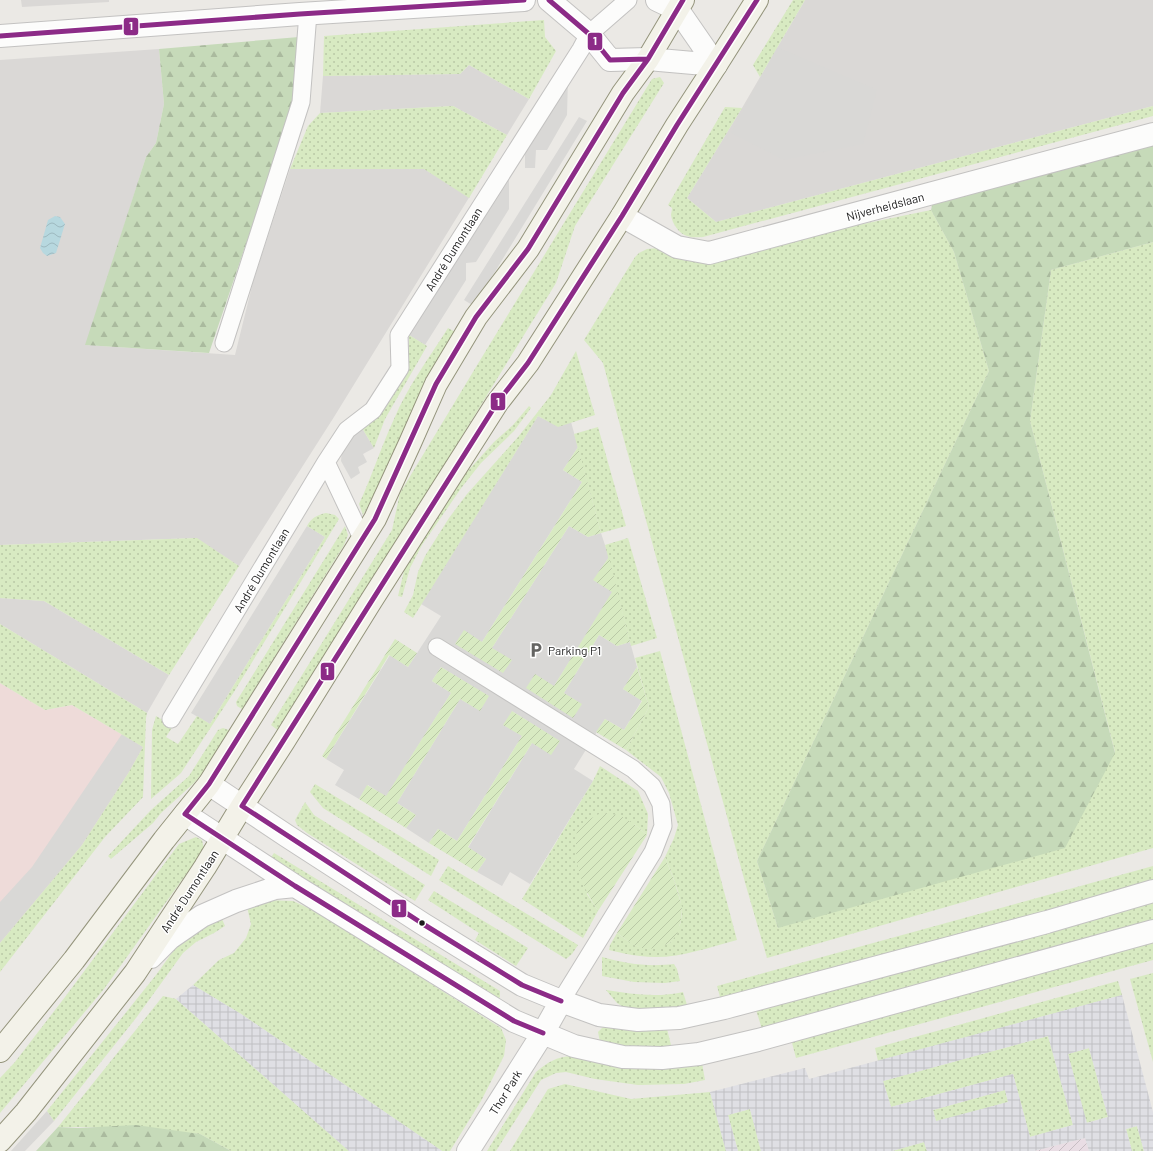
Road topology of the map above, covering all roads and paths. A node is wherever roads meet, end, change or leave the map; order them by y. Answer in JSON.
{"nodes":[{"id":1,"x":524,"y":0,"type":"edge"},
{"id":2,"x":550,"y":0,"type":"edge"},
{"id":3,"x":628,"y":0,"type":"edge"},
{"id":4,"x":657,"y":0,"type":"edge"},
{"id":5,"x":756,"y":0,"type":"edge"},
{"id":6,"x":681,"y":5,"type":"edge"},
{"id":7,"x":308,"y":13,"type":"junction"},
{"id":8,"x":590,"y":34,"type":"junction"},
{"id":9,"x":0,"y":36,"type":"edge"},
{"id":10,"x":648,"y":59,"type":"junction"},
{"id":11,"x":716,"y":65,"type":"junction"},
{"id":12,"x":1153,"y":134,"type":"edge"},
{"id":13,"x":622,"y":216,"type":"junction"},
{"id":14,"x":224,"y":343,"type":"dead end"},
{"id":15,"x":326,"y":462,"type":"junction"},
{"id":16,"x":362,"y":538,"type":"junction"},
{"id":17,"x":437,"y":648,"type":"dead end"},
{"id":18,"x":171,"y":719,"type":"dead end"},
{"id":19,"x":209,"y":784,"type":"junction"},
{"id":20,"x":242,"y":806,"type":"junction"},
{"id":21,"x":185,"y":814,"type":"junction"},
{"id":22,"x":223,"y":838,"type":"junction"},
{"id":23,"x":295,"y":886,"type":"junction"},
{"id":24,"x":1153,"y":891,"type":"edge"},
{"id":25,"x":1153,"y":931,"type":"edge"},
{"id":26,"x":135,"y":973,"type":"junction"},
{"id":27,"x":561,"y":1001,"type":"junction"},
{"id":28,"x":543,"y":1034,"type":"junction"},
{"id":29,"x":0,"y":1051,"type":"edge"},
{"id":30,"x":0,"y":1141,"type":"edge"},
{"id":31,"x":468,"y":1151,"type":"edge"}],
"edges":[{"from":1,"to":7,"type":"street"},
{"from":2,"to":8,"type":"street"},
{"from":3,"to":8,"type":"lane","name":"André Dumontlaan"},
{"from":4,"to":6,"type":"street"},
{"from":5,"to":11,"type":"main road","name":"André Dumontlaan"},
{"from":6,"to":10,"type":"main road"},
{"from":6,"to":11,"type":"street"},
{"from":7,"to":9,"type":"street"},
{"from":7,"to":14,"type":"lane"},
{"from":8,"to":10,"type":"street"},
{"from":8,"to":15,"type":"lane","name":"André Dumontlaan"},
{"from":10,"to":11,"type":"street"},
{"from":10,"to":16,"type":"main road"},
{"from":11,"to":13,"type":"main road","name":"André Dumontlaan"},
{"from":12,"to":13,"type":"street","name":"Nijverheidslaan"},
{"from":13,"to":20,"type":"main road","name":"André Dumontlaan"},
{"from":15,"to":16,"type":"lane"},
{"from":15,"to":18,"type":"lane","name":"André Dumontlaan"},
{"from":16,"to":19,"type":"main road"},
{"from":17,"to":27,"type":"lane"},
{"from":19,"to":20,"type":"street"},
{"from":19,"to":21,"type":"main road"},
{"from":20,"to":22,"type":"main road","name":"André Dumontlaan"},
{"from":20,"to":27,"type":"street"},
{"from":21,"to":22,"type":"street"},
{"from":21,"to":29,"type":"main road"},
{"from":22,"to":23,"type":"street"},
{"from":22,"to":26,"type":"main road","name":"André Dumontlaan"},
{"from":23,"to":26,"type":"street"},
{"from":23,"to":28,"type":"street"},
{"from":24,"to":27,"type":"street"},
{"from":25,"to":28,"type":"street"},
{"from":26,"to":30,"type":"main road","name":"André Dumontlaan"},
{"from":27,"to":28,"type":"street","name":"Thor Park"},
{"from":28,"to":31,"type":"street","name":"Thor Park"}]}
